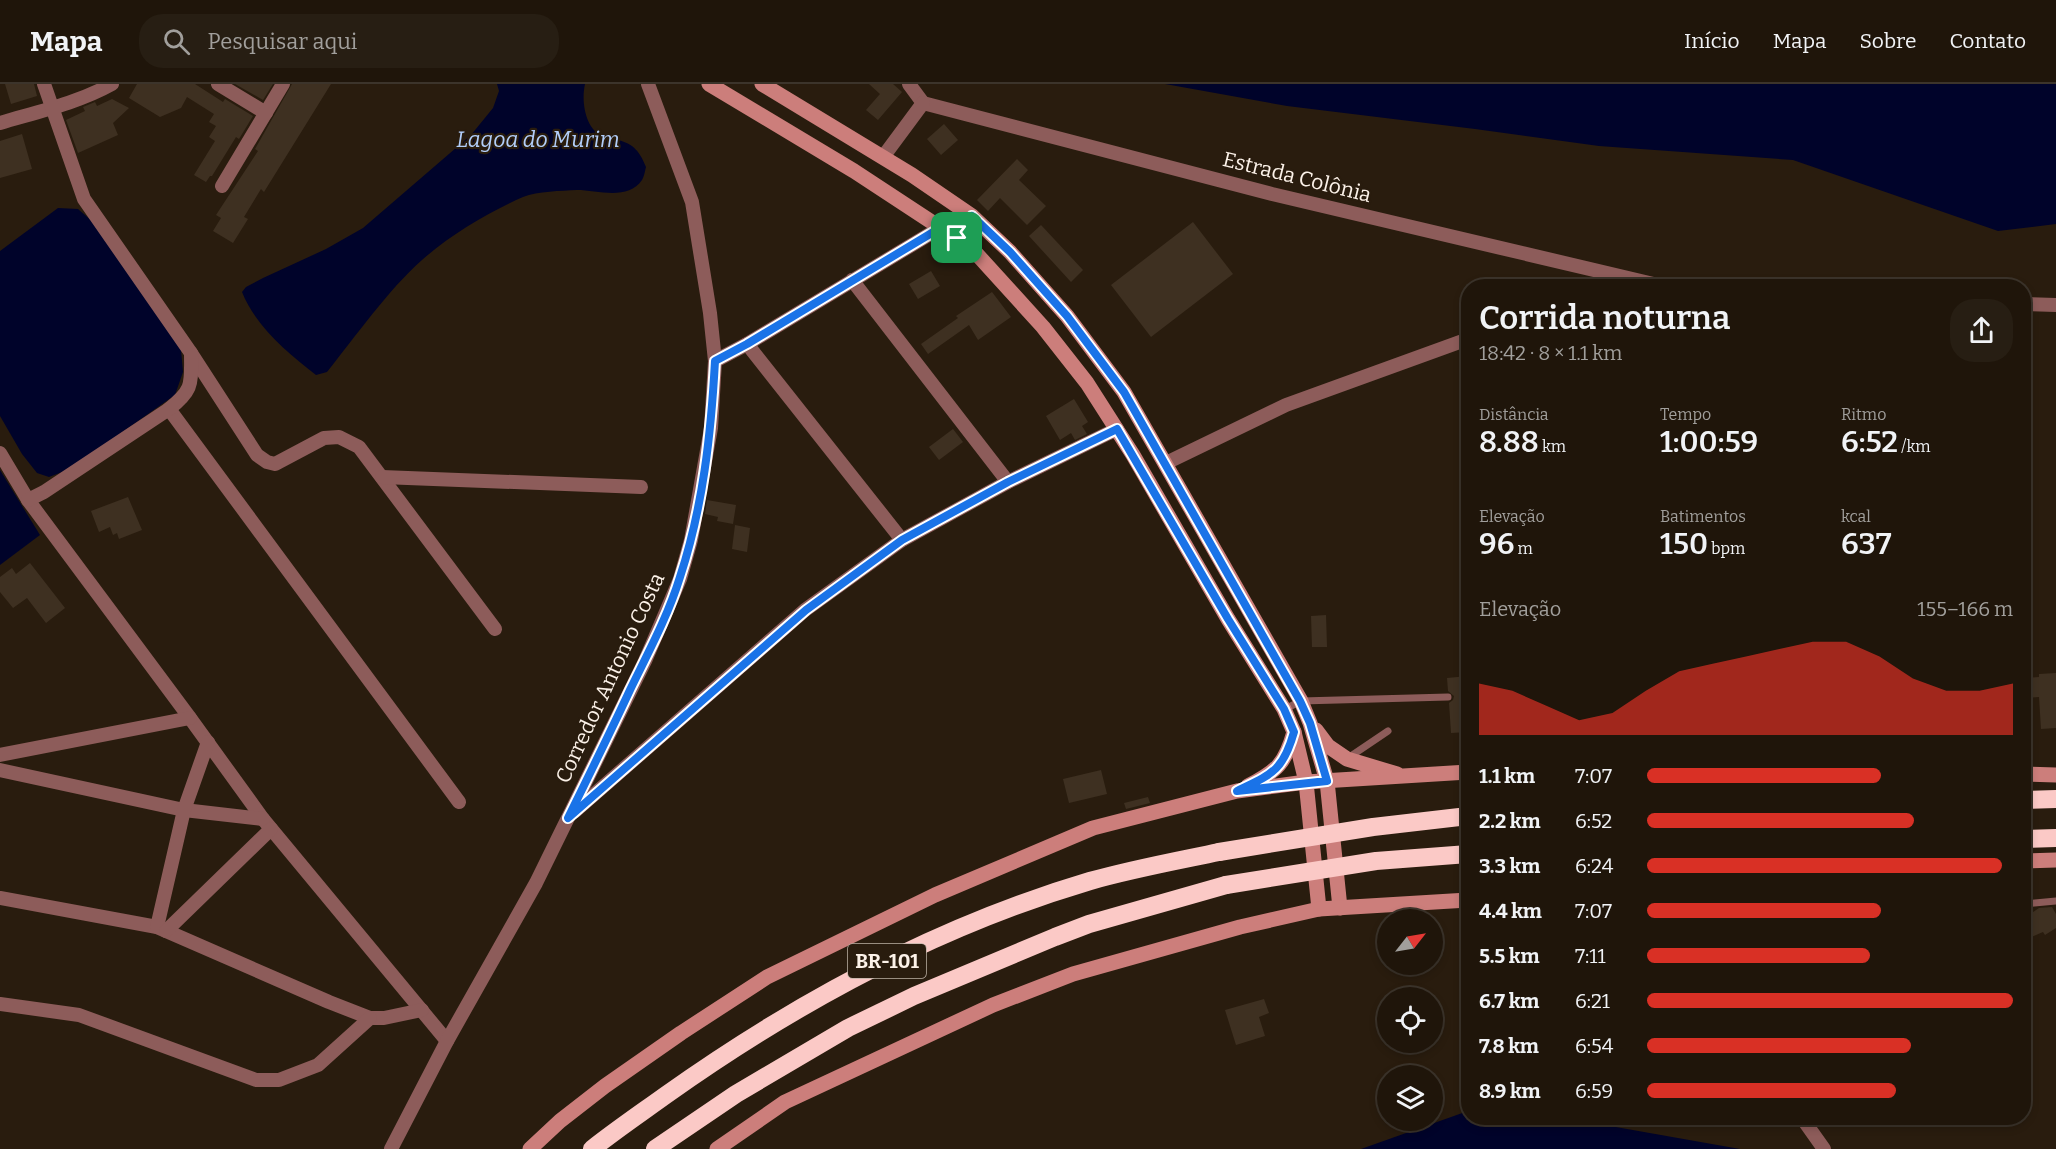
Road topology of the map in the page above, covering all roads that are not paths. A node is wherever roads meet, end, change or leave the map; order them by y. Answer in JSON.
{"nodes":[{"id":1,"x":44,"y":84,"type":"edge"},
{"id":2,"x":112,"y":84,"type":"edge"},
{"id":3,"x":218,"y":84,"type":"edge"},
{"id":4,"x":283,"y":84,"type":"edge"},
{"id":5,"x":648,"y":84,"type":"edge"},
{"id":6,"x":709,"y":84,"type":"edge"},
{"id":7,"x":762,"y":84,"type":"edge"},
{"id":8,"x":909,"y":84,"type":"edge"},
{"id":9,"x":923,"y":103,"type":"junction"},
{"id":10,"x":51,"y":108,"type":"junction"},
{"id":11,"x":266,"y":113,"type":"junction"},
{"id":12,"x":0,"y":123,"type":"edge"},
{"id":13,"x":883,"y":157,"type":"junction"},
{"id":14,"x":222,"y":186,"type":"dead end"},
{"id":15,"x":972,"y":216,"type":"junction"},
{"id":16,"x":940,"y":228,"type":"junction"},
{"id":17,"x":957,"y":238,"type":"junction"},
{"id":18,"x":1631,"y":279,"type":"edge"},
{"id":19,"x":852,"y":280,"type":"junction"},
{"id":20,"x":2031,"y":304,"type":"edge"},
{"id":21,"x":2056,"y":305,"type":"edge"},
{"id":22,"x":1461,"y":342,"type":"edge"},
{"id":23,"x":747,"y":344,"type":"junction"},
{"id":24,"x":191,"y":353,"type":"junction"},
{"id":25,"x":715,"y":361,"type":"junction"},
{"id":26,"x":169,"y":409,"type":"junction"},
{"id":27,"x":1117,"y":429,"type":"junction"},
{"id":28,"x":0,"y":453,"type":"edge"},
{"id":29,"x":1166,"y":463,"type":"junction"},
{"id":30,"x":382,"y":477,"type":"junction"},
{"id":31,"x":1008,"y":482,"type":"junction"},
{"id":32,"x":641,"y":488,"type":"dead end"},
{"id":33,"x":28,"y":500,"type":"junction"},
{"id":34,"x":902,"y":540,"type":"junction"},
{"id":35,"x":495,"y":629,"type":"dead end"},
{"id":36,"x":1448,"y":697,"type":"dead end"},
{"id":37,"x":1300,"y":701,"type":"junction"},
{"id":38,"x":1284,"y":709,"type":"junction"},
{"id":39,"x":190,"y":718,"type":"junction"},
{"id":40,"x":1310,"y":723,"type":"junction"},
{"id":41,"x":1388,"y":730,"type":"dead end"},
{"id":42,"x":1294,"y":732,"type":"junction"},
{"id":43,"x":208,"y":742,"type":"junction"},
{"id":44,"x":0,"y":756,"type":"edge"},
{"id":45,"x":1347,"y":759,"type":"junction"},
{"id":46,"x":0,"y":770,"type":"edge"},
{"id":47,"x":1461,"y":772,"type":"edge"},
{"id":48,"x":2031,"y":774,"type":"edge"},
{"id":49,"x":2056,"y":775,"type":"edge"},
{"id":50,"x":1403,"y":776,"type":"junction"},
{"id":51,"x":1327,"y":781,"type":"junction"},
{"id":52,"x":1306,"y":782,"type":"junction"},
{"id":53,"x":1237,"y":791,"type":"junction"},
{"id":54,"x":2056,"y":799,"type":"edge"},
{"id":55,"x":2031,"y":800,"type":"edge"},
{"id":56,"x":459,"y":802,"type":"dead end"},
{"id":57,"x":184,"y":810,"type":"junction"},
{"id":58,"x":1461,"y":817,"type":"edge"},
{"id":59,"x":568,"y":818,"type":"junction"},
{"id":60,"x":267,"y":824,"type":"junction"},
{"id":61,"x":2056,"y":838,"type":"edge"},
{"id":62,"x":2031,"y":839,"type":"edge"},
{"id":63,"x":1461,"y":855,"type":"edge"},
{"id":64,"x":2056,"y":860,"type":"edge"},
{"id":65,"x":2031,"y":861,"type":"edge"},
{"id":66,"x":0,"y":898,"type":"edge"},
{"id":67,"x":1461,"y":900,"type":"edge"},
{"id":68,"x":2056,"y":901,"type":"edge"},
{"id":69,"x":2031,"y":903,"type":"edge"},
{"id":70,"x":1340,"y":908,"type":"junction"},
{"id":71,"x":1319,"y":909,"type":"junction"},
{"id":72,"x":161,"y":929,"type":"junction"},
{"id":73,"x":0,"y":1004,"type":"edge"},
{"id":74,"x":422,"y":1010,"type":"junction"},
{"id":75,"x":370,"y":1018,"type":"junction"},
{"id":76,"x":447,"y":1041,"type":"junction"},
{"id":77,"x":1807,"y":1125,"type":"edge"},
{"id":78,"x":391,"y":1149,"type":"edge"},
{"id":79,"x":531,"y":1149,"type":"edge"},
{"id":80,"x":592,"y":1149,"type":"edge"},
{"id":81,"x":655,"y":1149,"type":"edge"},
{"id":82,"x":717,"y":1149,"type":"edge"},
{"id":83,"x":1824,"y":1149,"type":"edge"}],
"edges":[{"from":1,"to":10,"type":"street"},
{"from":2,"to":10,"type":"street"},
{"from":3,"to":11,"type":"street"},
{"from":4,"to":11,"type":"street"},
{"from":5,"to":25,"type":"street","name":"Corredor Antonio Costa"},
{"from":6,"to":16,"type":"main road"},
{"from":7,"to":13,"type":"main road"},
{"from":8,"to":9,"type":"street"},
{"from":9,"to":13,"type":"street"},
{"from":9,"to":18,"type":"street","name":"Estrada Colônia"},
{"from":10,"to":12,"type":"street"},
{"from":10,"to":24,"type":"street"},
{"from":11,"to":14,"type":"street"},
{"from":13,"to":15,"type":"main road"},
{"from":15,"to":17,"type":"main road"},
{"from":15,"to":29,"type":"main road"},
{"from":16,"to":17,"type":"main road"},
{"from":16,"to":19,"type":"street"},
{"from":17,"to":27,"type":"main road"},
{"from":19,"to":23,"type":"street"},
{"from":19,"to":31,"type":"street"},
{"from":20,"to":21,"type":"street"},
{"from":22,"to":29,"type":"street"},
{"from":23,"to":25,"type":"street"},
{"from":23,"to":34,"type":"street"},
{"from":24,"to":26,"type":"street"},
{"from":24,"to":30,"type":"street"},
{"from":25,"to":59,"type":"street","name":"Corredor Antonio Costa"},
{"from":26,"to":33,"type":"street"},
{"from":26,"to":56,"type":"street"},
{"from":27,"to":31,"type":"street"},
{"from":27,"to":38,"type":"main road"},
{"from":28,"to":33,"type":"street"},
{"from":29,"to":37,"type":"main road"},
{"from":30,"to":32,"type":"street"},
{"from":30,"to":35,"type":"street"},
{"from":31,"to":34,"type":"street"},
{"from":33,"to":39,"type":"street"},
{"from":34,"to":59,"type":"street"},
{"from":36,"to":37,"type":"lane"},
{"from":37,"to":38,"type":"lane"},
{"from":37,"to":40,"type":"main road"},
{"from":38,"to":42,"type":"main road"},
{"from":39,"to":43,"type":"street"},
{"from":39,"to":44,"type":"street"},
{"from":40,"to":45,"type":"main road"},
{"from":40,"to":51,"type":"main road"},
{"from":41,"to":45,"type":"lane"},
{"from":42,"to":52,"type":"main road"},
{"from":42,"to":53,"type":"main road"},
{"from":43,"to":57,"type":"street"},
{"from":43,"to":60,"type":"street"},
{"from":45,"to":50,"type":"main road"},
{"from":46,"to":57,"type":"street"},
{"from":47,"to":50,"type":"main road","number":"BR-101"},
{"from":48,"to":49,"type":"main road"},
{"from":50,"to":51,"type":"main road","number":"BR-101"},
{"from":51,"to":52,"type":"main road","number":"BR-101"},
{"from":51,"to":70,"type":"main road"},
{"from":52,"to":53,"type":"main road","number":"BR-101"},
{"from":52,"to":71,"type":"main road"},
{"from":53,"to":79,"type":"main road","number":"BR-101"},
{"from":54,"to":55,"type":"highway"},
{"from":57,"to":60,"type":"street"},
{"from":57,"to":72,"type":"street"},
{"from":58,"to":80,"type":"highway","number":"BR-101","bridge":true},
{"from":59,"to":76,"type":"street","name":"Corredor Antonio Costa"},
{"from":60,"to":72,"type":"street"},
{"from":60,"to":74,"type":"street"},
{"from":61,"to":62,"type":"highway"},
{"from":63,"to":81,"type":"highway","bridge":true},
{"from":64,"to":65,"type":"main road"},
{"from":66,"to":72,"type":"street"},
{"from":67,"to":70,"type":"main road"},
{"from":68,"to":69,"type":"lane"},
{"from":70,"to":71,"type":"main road"},
{"from":71,"to":82,"type":"main road"},
{"from":72,"to":75,"type":"street"},
{"from":73,"to":75,"type":"street"},
{"from":74,"to":75,"type":"street"},
{"from":74,"to":76,"type":"street"},
{"from":76,"to":78,"type":"street","name":"Corredor Antonio Costa"},
{"from":77,"to":83,"type":"street"}]}
